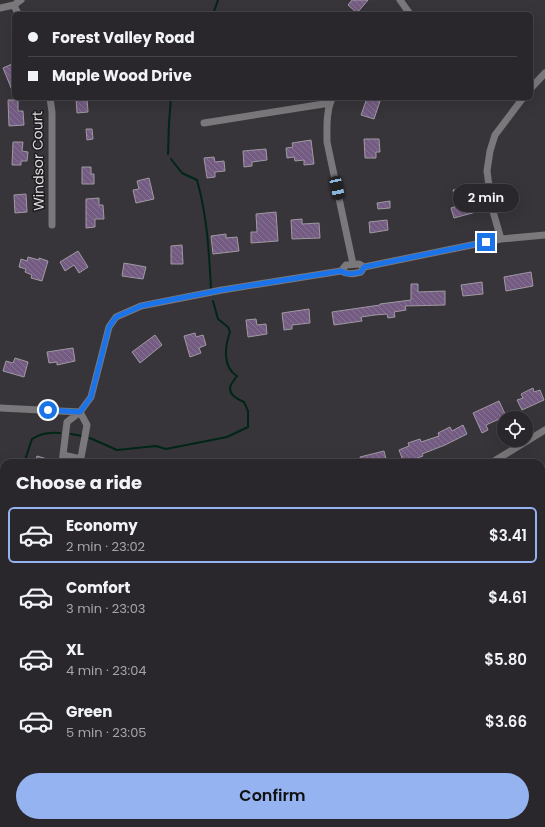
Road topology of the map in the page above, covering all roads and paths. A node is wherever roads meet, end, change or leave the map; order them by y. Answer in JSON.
{"nodes":[{"id":1,"x":21,"y":0,"type":"edge"},
{"id":2,"x":400,"y":0,"type":"edge"},
{"id":3,"x":14,"y":5,"type":"junction"},
{"id":4,"x":0,"y":8,"type":"edge"},
{"id":5,"x":17,"y":12,"type":"edge"},
{"id":6,"x":409,"y":12,"type":"edge"},
{"id":7,"x":545,"y":73,"type":"edge"},
{"id":8,"x":533,"y":85,"type":"edge"},
{"id":9,"x":50,"y":100,"type":"edge"},
{"id":10,"x":331,"y":100,"type":"edge"},
{"id":11,"x":521,"y":100,"type":"edge"},
{"id":12,"x":204,"y":123,"type":"dead end"},
{"id":13,"x":52,"y":225,"type":"dead end"},
{"id":14,"x":545,"y":235,"type":"edge"},
{"id":15,"x":501,"y":239,"type":"junction"},
{"id":16,"x":353,"y":264,"type":"junction"},
{"id":17,"x":364,"y":267,"type":"junction"},
{"id":18,"x":341,"y":271,"type":"junction"},
{"id":19,"x":0,"y":408,"type":"edge"},
{"id":20,"x":80,"y":412,"type":"junction"},
{"id":21,"x":545,"y":430,"type":"edge"},
{"id":22,"x":62,"y":459,"type":"edge"},
{"id":23,"x":82,"y":459,"type":"edge"},
{"id":24,"x":498,"y":459,"type":"edge"}],
"edges":[{"from":1,"to":3,"type":"street"},
{"from":2,"to":6,"type":"street"},
{"from":3,"to":4,"type":"street"},
{"from":3,"to":5,"type":"street"},
{"from":7,"to":8,"type":"street"},
{"from":9,"to":13,"type":"street","name":"Windsor Court"},
{"from":10,"to":12,"type":"street"},
{"from":10,"to":16,"type":"street"},
{"from":11,"to":15,"type":"street"},
{"from":14,"to":15,"type":"street"},
{"from":15,"to":17,"type":"street"},
{"from":16,"to":17,"type":"street"},
{"from":16,"to":18,"type":"street"},
{"from":17,"to":18,"type":"street"},
{"from":18,"to":20,"type":"street"},
{"from":19,"to":20,"type":"street"},
{"from":20,"to":22,"type":"street"},
{"from":20,"to":23,"type":"street"},
{"from":21,"to":24,"type":"street"}]}
